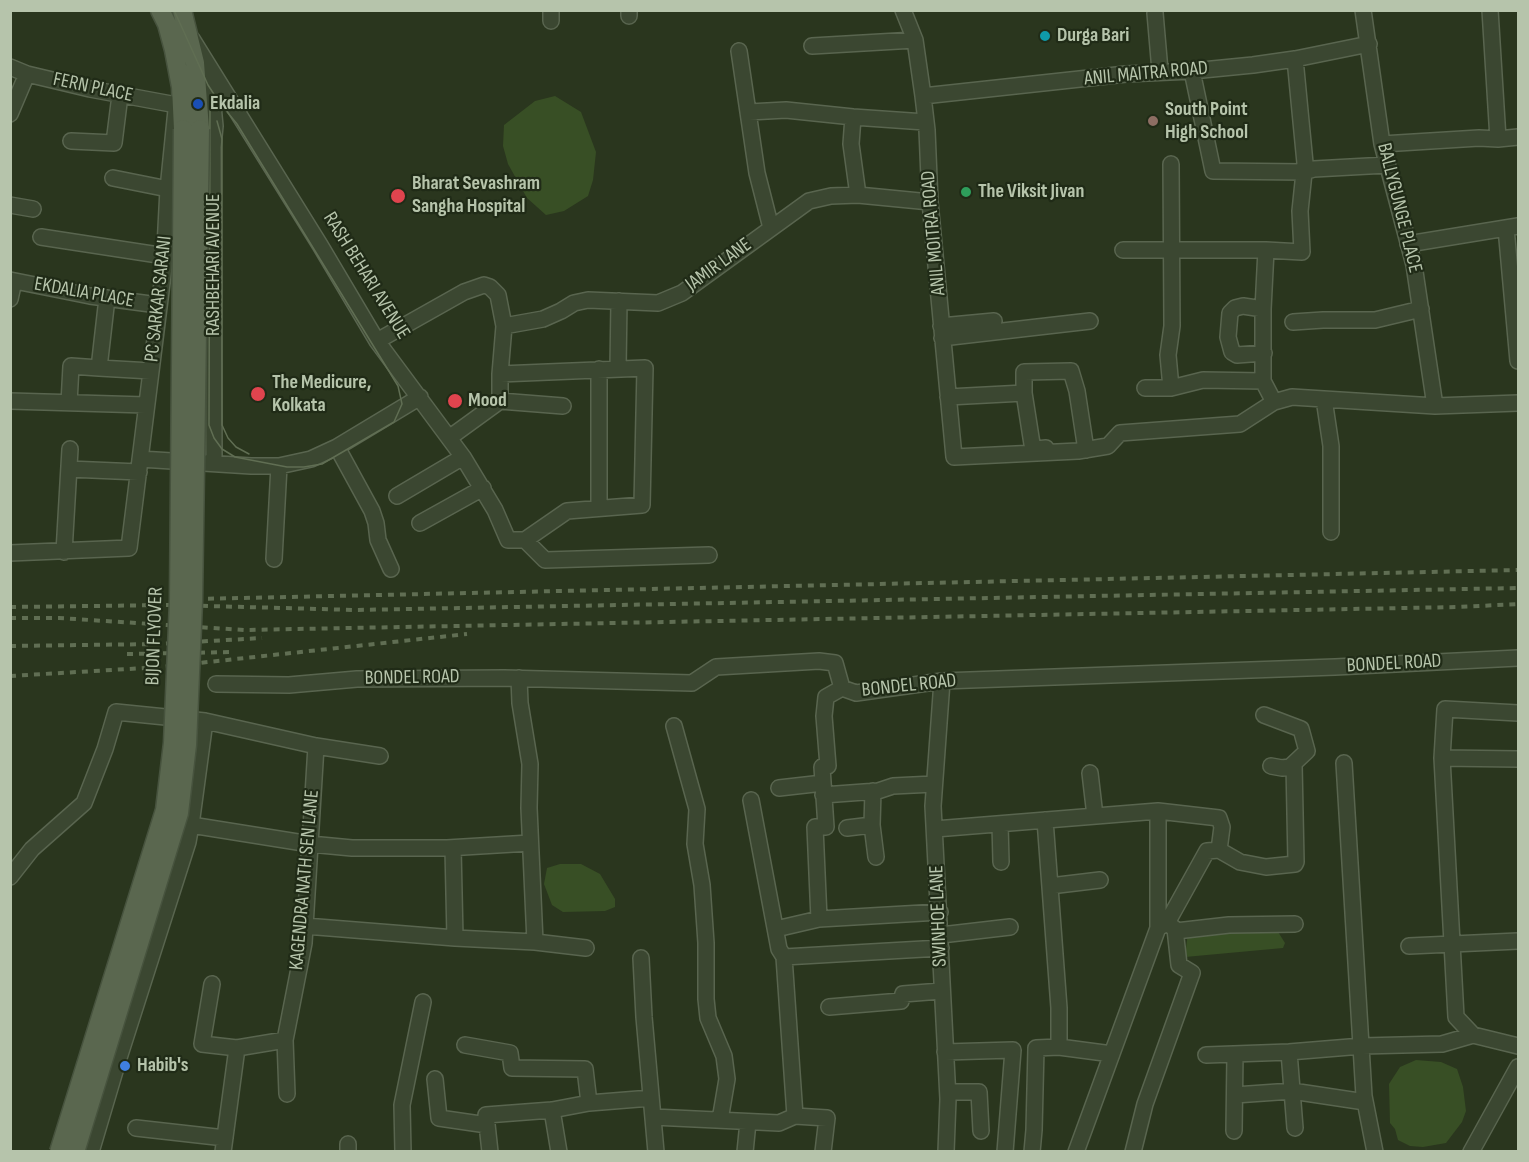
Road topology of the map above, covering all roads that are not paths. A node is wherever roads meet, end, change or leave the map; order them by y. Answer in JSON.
{"nodes":[{"id":1,"x":903,"y":10,"type":"edge"},
{"id":2,"x":1363,"y":10,"type":"edge"},
{"id":3,"x":1490,"y":10,"type":"edge"},
{"id":4,"x":1155,"y":13,"type":"dead end"},
{"id":5,"x":163,"y":17,"type":"edge"},
{"id":6,"x":185,"y":17,"type":"edge"},
{"id":7,"x":915,"y":40,"type":"junction"},
{"id":8,"x":1369,"y":44,"type":"junction"},
{"id":9,"x":812,"y":46,"type":"dead end"},
{"id":10,"x":739,"y":51,"type":"dead end"},
{"id":11,"x":1295,"y":59,"type":"junction"},
{"id":12,"x":10,"y":67,"type":"edge"},
{"id":13,"x":209,"y":68,"type":"junction"},
{"id":14,"x":1160,"y":71,"type":"junction"},
{"id":15,"x":1192,"y":71,"type":"junction"},
{"id":16,"x":27,"y":74,"type":"junction"},
{"id":17,"x":120,"y":95,"type":"junction"},
{"id":18,"x":923,"y":96,"type":"junction"},
{"id":19,"x":186,"y":106,"type":"junction"},
{"id":20,"x":749,"y":112,"type":"junction"},
{"id":21,"x":10,"y":114,"type":"edge"},
{"id":22,"x":853,"y":117,"type":"junction"},
{"id":23,"x":925,"y":122,"type":"junction"},
{"id":24,"x":191,"y":129,"type":"junction"},
{"id":25,"x":1518,"y":137,"type":"edge"},
{"id":26,"x":1498,"y":139,"type":"junction"},
{"id":27,"x":71,"y":141,"type":"dead end"},
{"id":28,"x":1382,"y":144,"type":"junction"},
{"id":29,"x":1171,"y":165,"type":"dead end"},
{"id":30,"x":1387,"y":165,"type":"junction"},
{"id":31,"x":1304,"y":172,"type":"junction"},
{"id":32,"x":113,"y":178,"type":"dead end"},
{"id":33,"x":168,"y":189,"type":"junction"},
{"id":34,"x":858,"y":195,"type":"junction"},
{"id":35,"x":930,"y":202,"type":"junction"},
{"id":36,"x":10,"y":205,"type":"edge"},
{"id":37,"x":33,"y":209,"type":"dead end"},
{"id":38,"x":1512,"y":227,"type":"edge"},
{"id":39,"x":771,"y":228,"type":"junction"},
{"id":40,"x":41,"y":237,"type":"dead end"},
{"id":41,"x":1408,"y":244,"type":"junction"},
{"id":42,"x":1170,"y":249,"type":"junction"},
{"id":43,"x":1123,"y":250,"type":"dead end"},
{"id":44,"x":1266,"y":250,"type":"junction"},
{"id":45,"x":165,"y":256,"type":"junction"},
{"id":46,"x":12,"y":281,"type":"edge"},
{"id":47,"x":107,"y":298,"type":"junction"},
{"id":48,"x":10,"y":299,"type":"edge"},
{"id":49,"x":619,"y":301,"type":"junction"},
{"id":50,"x":159,"y":305,"type":"junction"},
{"id":51,"x":1263,"y":309,"type":"junction"},
{"id":52,"x":1421,"y":309,"type":"junction"},
{"id":53,"x":994,"y":321,"type":"dead end"},
{"id":54,"x":1090,"y":321,"type":"dead end"},
{"id":55,"x":1293,"y":322,"type":"dead end"},
{"id":56,"x":504,"y":326,"type":"junction"},
{"id":57,"x":942,"y":332,"type":"junction"},
{"id":58,"x":377,"y":341,"type":"junction"},
{"id":59,"x":1264,"y":353,"type":"junction"},
{"id":60,"x":1518,"y":361,"type":"edge"},
{"id":61,"x":99,"y":368,"type":"junction"},
{"id":62,"x":618,"y":368,"type":"junction"},
{"id":63,"x":599,"y":369,"type":"junction"},
{"id":64,"x":151,"y":371,"type":"junction"},
{"id":65,"x":500,"y":374,"type":"junction"},
{"id":66,"x":1263,"y":381,"type":"junction"},
{"id":67,"x":1145,"y":388,"type":"dead end"},
{"id":68,"x":1171,"y":388,"type":"junction"},
{"id":69,"x":1024,"y":393,"type":"junction"},
{"id":70,"x":420,"y":397,"type":"junction"},
{"id":71,"x":948,"y":397,"type":"junction"},
{"id":72,"x":1324,"y":399,"type":"junction"},
{"id":73,"x":10,"y":401,"type":"edge"},
{"id":74,"x":500,"y":401,"type":"junction"},
{"id":75,"x":1274,"y":402,"type":"junction"},
{"id":76,"x":69,"y":403,"type":"junction"},
{"id":77,"x":1518,"y":403,"type":"edge"},
{"id":78,"x":146,"y":405,"type":"junction"},
{"id":79,"x":563,"y":406,"type":"dead end"},
{"id":80,"x":1435,"y":406,"type":"junction"},
{"id":81,"x":449,"y":438,"type":"junction"},
{"id":82,"x":337,"y":447,"type":"junction"},
{"id":83,"x":1085,"y":447,"type":"junction"},
{"id":84,"x":70,"y":449,"type":"dead end"},
{"id":85,"x":463,"y":457,"type":"junction"},
{"id":86,"x":214,"y":463,"type":"junction"},
{"id":87,"x":140,"y":466,"type":"junction"},
{"id":88,"x":279,"y":466,"type":"junction"},
{"id":89,"x":69,"y":469,"type":"junction"},
{"id":90,"x":483,"y":488,"type":"junction"},
{"id":91,"x":397,"y":496,"type":"dead end"},
{"id":92,"x":599,"y":508,"type":"junction"},
{"id":93,"x":420,"y":523,"type":"dead end"},
{"id":94,"x":1331,"y":532,"type":"dead end"},
{"id":95,"x":525,"y":540,"type":"junction"},
{"id":96,"x":64,"y":552,"type":"junction"},
{"id":97,"x":10,"y":553,"type":"edge"},
{"id":98,"x":709,"y":555,"type":"dead end"},
{"id":99,"x":274,"y":559,"type":"dead end"},
{"id":100,"x":391,"y":569,"type":"dead end"},
{"id":101,"x":1518,"y":658,"type":"edge"},
{"id":102,"x":519,"y":678,"type":"junction"},
{"id":103,"x":942,"y":681,"type":"junction"},
{"id":104,"x":216,"y":684,"type":"dead end"},
{"id":105,"x":842,"y":688,"type":"junction"},
{"id":106,"x":1518,"y":713,"type":"edge"},
{"id":107,"x":1264,"y":715,"type":"dead end"},
{"id":108,"x":205,"y":721,"type":"junction"},
{"id":109,"x":674,"y":726,"type":"dead end"},
{"id":110,"x":316,"y":746,"type":"junction"},
{"id":111,"x":380,"y":756,"type":"dead end"},
{"id":112,"x":1442,"y":759,"type":"junction"},
{"id":113,"x":1518,"y":759,"type":"edge"},
{"id":114,"x":1344,"y":763,"type":"dead end"},
{"id":115,"x":1294,"y":764,"type":"junction"},
{"id":116,"x":1271,"y":766,"type":"dead end"},
{"id":117,"x":1090,"y":773,"type":"dead end"},
{"id":118,"x":934,"y":784,"type":"junction"},
{"id":119,"x":779,"y":788,"type":"dead end"},
{"id":120,"x":823,"y":789,"type":"junction"},
{"id":121,"x":873,"y":791,"type":"junction"},
{"id":122,"x":751,"y":800,"type":"dead end"},
{"id":123,"x":1158,"y":811,"type":"junction"},
{"id":124,"x":1095,"y":816,"type":"junction"},
{"id":125,"x":1045,"y":820,"type":"junction"},
{"id":126,"x":1000,"y":824,"type":"junction"},
{"id":127,"x":190,"y":825,"type":"junction"},
{"id":128,"x":872,"y":825,"type":"junction"},
{"id":129,"x":847,"y":828,"type":"dead end"},
{"id":130,"x":935,"y":829,"type":"junction"},
{"id":131,"x":530,"y":843,"type":"junction"},
{"id":132,"x":309,"y":844,"type":"junction"},
{"id":133,"x":453,"y":848,"type":"junction"},
{"id":134,"x":1219,"y":850,"type":"junction"},
{"id":135,"x":17,"y":857,"type":"edge"},
{"id":136,"x":876,"y":857,"type":"dead end"},
{"id":137,"x":1000,"y":862,"type":"dead end"},
{"id":138,"x":10,"y":877,"type":"edge"},
{"id":139,"x":1100,"y":880,"type":"dead end"},
{"id":140,"x":1050,"y":886,"type":"junction"},
{"id":141,"x":940,"y":912,"type":"junction"},
{"id":142,"x":819,"y":919,"type":"junction"},
{"id":143,"x":1294,"y":924,"type":"dead end"},
{"id":144,"x":305,"y":926,"type":"junction"},
{"id":145,"x":1010,"y":927,"type":"dead end"},
{"id":146,"x":1167,"y":927,"type":"junction"},
{"id":147,"x":776,"y":928,"type":"junction"},
{"id":148,"x":455,"y":938,"type":"junction"},
{"id":149,"x":941,"y":941,"type":"junction"},
{"id":150,"x":1518,"y":941,"type":"edge"},
{"id":151,"x":535,"y":942,"type":"junction"},
{"id":152,"x":1451,"y":943,"type":"junction"},
{"id":153,"x":1410,"y":946,"type":"dead end"},
{"id":154,"x":586,"y":948,"type":"dead end"},
{"id":155,"x":784,"y":957,"type":"junction"},
{"id":156,"x":641,"y":958,"type":"dead end"},
{"id":157,"x":212,"y":984,"type":"dead end"},
{"id":158,"x":941,"y":992,"type":"junction"},
{"id":159,"x":423,"y":1002,"type":"dead end"},
{"id":160,"x":829,"y":1007,"type":"dead end"},
{"id":161,"x":1473,"y":1035,"type":"junction"},
{"id":162,"x":285,"y":1040,"type":"junction"},
{"id":163,"x":465,"y":1045,"type":"dead end"},
{"id":164,"x":1362,"y":1046,"type":"junction"},
{"id":165,"x":1518,"y":1046,"type":"edge"},
{"id":166,"x":1059,"y":1047,"type":"junction"},
{"id":167,"x":237,"y":1048,"type":"junction"},
{"id":168,"x":1036,"y":1048,"type":"junction"},
{"id":169,"x":1013,"y":1050,"type":"junction"},
{"id":170,"x":945,"y":1052,"type":"junction"},
{"id":171,"x":1289,"y":1052,"type":"junction"},
{"id":172,"x":1112,"y":1054,"type":"junction"},
{"id":173,"x":1235,"y":1054,"type":"junction"},
{"id":174,"x":1206,"y":1055,"type":"dead end"},
{"id":175,"x":1518,"y":1067,"type":"edge"},
{"id":176,"x":435,"y":1078,"type":"dead end"},
{"id":177,"x":1292,"y":1091,"type":"junction"},
{"id":178,"x":948,"y":1092,"type":"junction"},
{"id":179,"x":287,"y":1094,"type":"dead end"},
{"id":180,"x":1234,"y":1095,"type":"junction"},
{"id":181,"x":651,"y":1098,"type":"junction"},
{"id":182,"x":1365,"y":1102,"type":"junction"},
{"id":183,"x":589,"y":1103,"type":"junction"},
{"id":184,"x":552,"y":1110,"type":"junction"},
{"id":185,"x":795,"y":1116,"type":"junction"},
{"id":186,"x":653,"y":1117,"type":"junction"},
{"id":187,"x":720,"y":1120,"type":"junction"},
{"id":188,"x":748,"y":1122,"type":"junction"},
{"id":189,"x":487,"y":1125,"type":"junction"},
{"id":190,"x":136,"y":1128,"type":"dead end"},
{"id":191,"x":1295,"y":1128,"type":"dead end"},
{"id":192,"x":981,"y":1131,"type":"dead end"},
{"id":193,"x":1234,"y":1131,"type":"dead end"},
{"id":194,"x":224,"y":1145,"type":"edge"},
{"id":195,"x":59,"y":1152,"type":"edge"},
{"id":196,"x":75,"y":1152,"type":"edge"},
{"id":197,"x":91,"y":1152,"type":"edge"},
{"id":198,"x":403,"y":1152,"type":"edge"},
{"id":199,"x":490,"y":1152,"type":"edge"},
{"id":200,"x":559,"y":1152,"type":"edge"},
{"id":201,"x":656,"y":1152,"type":"edge"},
{"id":202,"x":745,"y":1152,"type":"edge"},
{"id":203,"x":823,"y":1152,"type":"edge"},
{"id":204,"x":946,"y":1152,"type":"edge"},
{"id":205,"x":1005,"y":1152,"type":"edge"},
{"id":206,"x":1032,"y":1152,"type":"edge"},
{"id":207,"x":1076,"y":1152,"type":"edge"},
{"id":208,"x":1133,"y":1152,"type":"edge"},
{"id":209,"x":1375,"y":1152,"type":"edge"},
{"id":210,"x":1471,"y":1152,"type":"edge"}],
"edges":[{"from":1,"to":7,"type":"street","name":"ANIL MOITRA ROAD"},
{"from":2,"to":8,"type":"street","name":"BALLYGUNGE PLACE"},
{"from":3,"to":26,"type":"street"},
{"from":4,"to":14,"type":"street"},
{"from":5,"to":6,"type":"street"},
{"from":5,"to":19,"type":"main road"},
{"from":6,"to":13,"type":"street","name":"RASH BEHARI AVENUE"},
{"from":6,"to":19,"type":"main road"},
{"from":7,"to":9,"type":"street"},
{"from":7,"to":18,"type":"street","name":"ANIL MOITRA ROAD"},
{"from":8,"to":11,"type":"street","name":"ANIL MAITRA ROAD"},
{"from":8,"to":28,"type":"street","name":"BALLYGUNGE PLACE"},
{"from":10,"to":20,"type":"street"},
{"from":11,"to":15,"type":"street","name":"ANIL MAITRA ROAD"},
{"from":11,"to":31,"type":"street"},
{"from":12,"to":16,"type":"street","name":"FERN PLACE"},
{"from":13,"to":58,"type":"street","name":"RASH BEHARI AVENUE"},
{"from":13,"to":86,"type":"street","name":"RASHBEHARI AVENUE"},
{"from":14,"to":15,"type":"street","name":"ANIL MAITRA ROAD"},
{"from":14,"to":18,"type":"street","name":"ANIL MAITRA ROAD"},
{"from":15,"to":31,"type":"street"},
{"from":16,"to":17,"type":"street","name":"FERN PLACE"},
{"from":16,"to":21,"type":"street"},
{"from":17,"to":19,"type":"street","name":"FERN PLACE"},
{"from":17,"to":27,"type":"street"},
{"from":18,"to":23,"type":"street","name":"ANIL MOITRA ROAD"},
{"from":19,"to":24,"type":"main road","name":"BIJON FLYOVER"},
{"from":19,"to":33,"type":"street","name":"PC SARKAR SARANI"},
{"from":20,"to":22,"type":"street"},
{"from":20,"to":39,"type":"street"},
{"from":22,"to":23,"type":"street"},
{"from":22,"to":34,"type":"street"},
{"from":23,"to":35,"type":"street","name":"ANIL MOITRA ROAD"},
{"from":24,"to":195,"type":"main road","name":"BIJON FLYOVER","bridge":true},
{"from":24,"to":196,"type":"main road","name":"BIJON FLYOVER","bridge":true},
{"from":25,"to":26,"type":"street"},
{"from":26,"to":28,"type":"street"},
{"from":28,"to":30,"type":"street","name":"BALLYGUNGE PLACE"},
{"from":29,"to":42,"type":"street"},
{"from":30,"to":31,"type":"street"},
{"from":30,"to":41,"type":"street","name":"BALLYGUNGE PLACE"},
{"from":31,"to":44,"type":"street"},
{"from":32,"to":33,"type":"street"},
{"from":33,"to":45,"type":"street","name":"PC SARKAR SARANI"},
{"from":34,"to":35,"type":"street","name":"JAMIR LANE"},
{"from":34,"to":39,"type":"street","name":"JAMIR LANE"},
{"from":35,"to":57,"type":"street","name":"ANIL MOITRA ROAD"},
{"from":36,"to":37,"type":"street"},
{"from":38,"to":41,"type":"street"},
{"from":38,"to":60,"type":"street"},
{"from":39,"to":49,"type":"street","name":"JAMIR LANE"},
{"from":40,"to":45,"type":"street"},
{"from":41,"to":52,"type":"street","name":"BALLYGUNGE PLACE"},
{"from":42,"to":43,"type":"street"},
{"from":42,"to":44,"type":"street"},
{"from":42,"to":68,"type":"street"},
{"from":44,"to":51,"type":"street"},
{"from":45,"to":50,"type":"street","name":"PC SARKAR SARANI"},
{"from":46,"to":47,"type":"street","name":"EKDALIA PLACE"},
{"from":46,"to":48,"type":"street"},
{"from":47,"to":50,"type":"street","name":"EKDALIA PLACE"},
{"from":47,"to":61,"type":"street"},
{"from":49,"to":56,"type":"street","name":"JAMIR LANE"},
{"from":49,"to":62,"type":"street"},
{"from":50,"to":64,"type":"street","name":"PC SARKAR SARANI"},
{"from":51,"to":59,"type":"street"},
{"from":51,"to":59,"type":"street"},
{"from":52,"to":55,"type":"street"},
{"from":52,"to":80,"type":"street","name":"BALLYGUNGE PLACE"},
{"from":53,"to":57,"type":"street"},
{"from":54,"to":57,"type":"street"},
{"from":56,"to":58,"type":"street"},
{"from":56,"to":65,"type":"street"},
{"from":57,"to":71,"type":"street","name":"ANIL MOITRA ROAD"},
{"from":58,"to":70,"type":"street","name":"RASH BEHARI AVENUE"},
{"from":59,"to":66,"type":"street"},
{"from":61,"to":64,"type":"street"},
{"from":61,"to":76,"type":"street"},
{"from":62,"to":63,"type":"street"},
{"from":62,"to":92,"type":"street"},
{"from":63,"to":65,"type":"street"},
{"from":63,"to":92,"type":"street"},
{"from":64,"to":78,"type":"street","name":"PC SARKAR SARANI"},
{"from":65,"to":74,"type":"street"},
{"from":66,"to":68,"type":"street"},
{"from":66,"to":75,"type":"street"},
{"from":67,"to":68,"type":"street"},
{"from":69,"to":71,"type":"street"},
{"from":69,"to":83,"type":"street"},
{"from":69,"to":83,"type":"street"},
{"from":70,"to":81,"type":"street","name":"RASH BEHARI AVENUE"},
{"from":70,"to":82,"type":"street"},
{"from":71,"to":83,"type":"street","name":"ANIL MOITRA ROAD"},
{"from":72,"to":75,"type":"street"},
{"from":72,"to":80,"type":"street"},
{"from":72,"to":94,"type":"street"},
{"from":73,"to":76,"type":"street"},
{"from":74,"to":79,"type":"street"},
{"from":74,"to":81,"type":"street"},
{"from":75,"to":83,"type":"street"},
{"from":76,"to":78,"type":"street"},
{"from":77,"to":80,"type":"street"},
{"from":78,"to":87,"type":"street","name":"PC SARKAR SARANI"},
{"from":81,"to":85,"type":"street","name":"RASH BEHARI AVENUE"},
{"from":82,"to":88,"type":"street"},
{"from":82,"to":100,"type":"street"},
{"from":84,"to":89,"type":"street"},
{"from":85,"to":90,"type":"street","name":"RASH BEHARI AVENUE"},
{"from":85,"to":91,"type":"street"},
{"from":86,"to":87,"type":"street"},
{"from":86,"to":88,"type":"street"},
{"from":87,"to":89,"type":"street"},
{"from":87,"to":96,"type":"street","name":"PC SARKAR SARANI"},
{"from":88,"to":99,"type":"street"},
{"from":89,"to":96,"type":"street"},
{"from":90,"to":93,"type":"street"},
{"from":90,"to":95,"type":"street","name":"RASH BEHARI AVENUE"},
{"from":92,"to":95,"type":"street"},
{"from":95,"to":98,"type":"street"},
{"from":96,"to":97,"type":"street"},
{"from":101,"to":103,"type":"street","name":"BONDEL ROAD"},
{"from":102,"to":104,"type":"street","name":"BONDEL ROAD"},
{"from":102,"to":105,"type":"street","name":"BONDEL ROAD"},
{"from":102,"to":131,"type":"street"},
{"from":103,"to":105,"type":"street","name":"BONDEL ROAD"},
{"from":103,"to":118,"type":"street","name":"SWINHOE LANE"},
{"from":105,"to":120,"type":"street"},
{"from":106,"to":112,"type":"street"},
{"from":107,"to":115,"type":"street"},
{"from":108,"to":110,"type":"street"},
{"from":108,"to":127,"type":"street"},
{"from":108,"to":135,"type":"street"},
{"from":109,"to":187,"type":"street"},
{"from":110,"to":111,"type":"street"},
{"from":110,"to":132,"type":"street","name":"KAGENDRA NATH SEN LANE"},
{"from":112,"to":113,"type":"street"},
{"from":112,"to":152,"type":"street"},
{"from":114,"to":164,"type":"street"},
{"from":115,"to":116,"type":"street"},
{"from":115,"to":134,"type":"street"},
{"from":117,"to":124,"type":"street"},
{"from":118,"to":121,"type":"street"},
{"from":118,"to":130,"type":"street","name":"SWINHOE LANE"},
{"from":119,"to":120,"type":"street"},
{"from":120,"to":121,"type":"street"},
{"from":120,"to":142,"type":"street"},
{"from":121,"to":128,"type":"street"},
{"from":122,"to":147,"type":"street"},
{"from":123,"to":124,"type":"street"},
{"from":123,"to":134,"type":"street"},
{"from":123,"to":146,"type":"street"},
{"from":124,"to":125,"type":"street"},
{"from":125,"to":126,"type":"street"},
{"from":125,"to":140,"type":"street"},
{"from":126,"to":130,"type":"street"},
{"from":126,"to":137,"type":"street"},
{"from":127,"to":132,"type":"street"},
{"from":127,"to":197,"type":"street"},
{"from":128,"to":129,"type":"street"},
{"from":128,"to":136,"type":"street"},
{"from":130,"to":141,"type":"street","name":"SWINHOE LANE"},
{"from":131,"to":133,"type":"street"},
{"from":131,"to":151,"type":"street"},
{"from":132,"to":133,"type":"street"},
{"from":132,"to":144,"type":"street","name":"KAGENDRA NATH SEN LANE"},
{"from":133,"to":148,"type":"street"},
{"from":134,"to":146,"type":"street"},
{"from":135,"to":138,"type":"street"},
{"from":139,"to":140,"type":"street"},
{"from":140,"to":166,"type":"street"},
{"from":141,"to":142,"type":"street"},
{"from":141,"to":149,"type":"street","name":"SWINHOE LANE"},
{"from":142,"to":147,"type":"street"},
{"from":143,"to":146,"type":"street"},
{"from":144,"to":148,"type":"street"},
{"from":144,"to":162,"type":"street","name":"KAGENDRA NATH SEN LANE"},
{"from":145,"to":149,"type":"street"},
{"from":146,"to":172,"type":"street"},
{"from":146,"to":208,"type":"street"},
{"from":147,"to":155,"type":"street"},
{"from":148,"to":151,"type":"street"},
{"from":149,"to":155,"type":"street"},
{"from":149,"to":158,"type":"street","name":"SWINHOE LANE"},
{"from":150,"to":152,"type":"street"},
{"from":151,"to":154,"type":"street"},
{"from":152,"to":153,"type":"street"},
{"from":152,"to":161,"type":"street"},
{"from":155,"to":185,"type":"street"},
{"from":156,"to":181,"type":"street"},
{"from":157,"to":167,"type":"street"},
{"from":158,"to":160,"type":"street"},
{"from":158,"to":170,"type":"street","name":"SWINHOE LANE"},
{"from":159,"to":198,"type":"street"},
{"from":161,"to":164,"type":"street"},
{"from":161,"to":165,"type":"street"},
{"from":162,"to":167,"type":"street"},
{"from":162,"to":179,"type":"street","name":"KAGENDRA NATH SEN LANE"},
{"from":163,"to":183,"type":"street"},
{"from":164,"to":171,"type":"street"},
{"from":164,"to":182,"type":"street"},
{"from":166,"to":168,"type":"street"},
{"from":166,"to":172,"type":"street"},
{"from":167,"to":194,"type":"street"},
{"from":168,"to":169,"type":"street"},
{"from":168,"to":206,"type":"street"},
{"from":169,"to":170,"type":"street"},
{"from":169,"to":205,"type":"street"},
{"from":170,"to":178,"type":"street","name":"SWINHOE LANE"},
{"from":171,"to":173,"type":"street"},
{"from":171,"to":177,"type":"street"},
{"from":172,"to":207,"type":"street"},
{"from":173,"to":174,"type":"street"},
{"from":173,"to":180,"type":"street"},
{"from":175,"to":210,"type":"street"},
{"from":176,"to":189,"type":"street"},
{"from":177,"to":180,"type":"street"},
{"from":177,"to":182,"type":"street"},
{"from":177,"to":191,"type":"street"},
{"from":178,"to":192,"type":"street"},
{"from":178,"to":204,"type":"street","name":"SWINHOE LANE"},
{"from":180,"to":193,"type":"street"},
{"from":181,"to":183,"type":"street"},
{"from":181,"to":186,"type":"street"},
{"from":182,"to":209,"type":"street"},
{"from":183,"to":184,"type":"street"},
{"from":184,"to":189,"type":"street"},
{"from":184,"to":200,"type":"street"},
{"from":185,"to":188,"type":"street"},
{"from":185,"to":203,"type":"street"},
{"from":186,"to":187,"type":"street"},
{"from":186,"to":201,"type":"street"},
{"from":187,"to":188,"type":"street"},
{"from":188,"to":202,"type":"street"},
{"from":189,"to":199,"type":"street"},
{"from":190,"to":194,"type":"street"}]}
